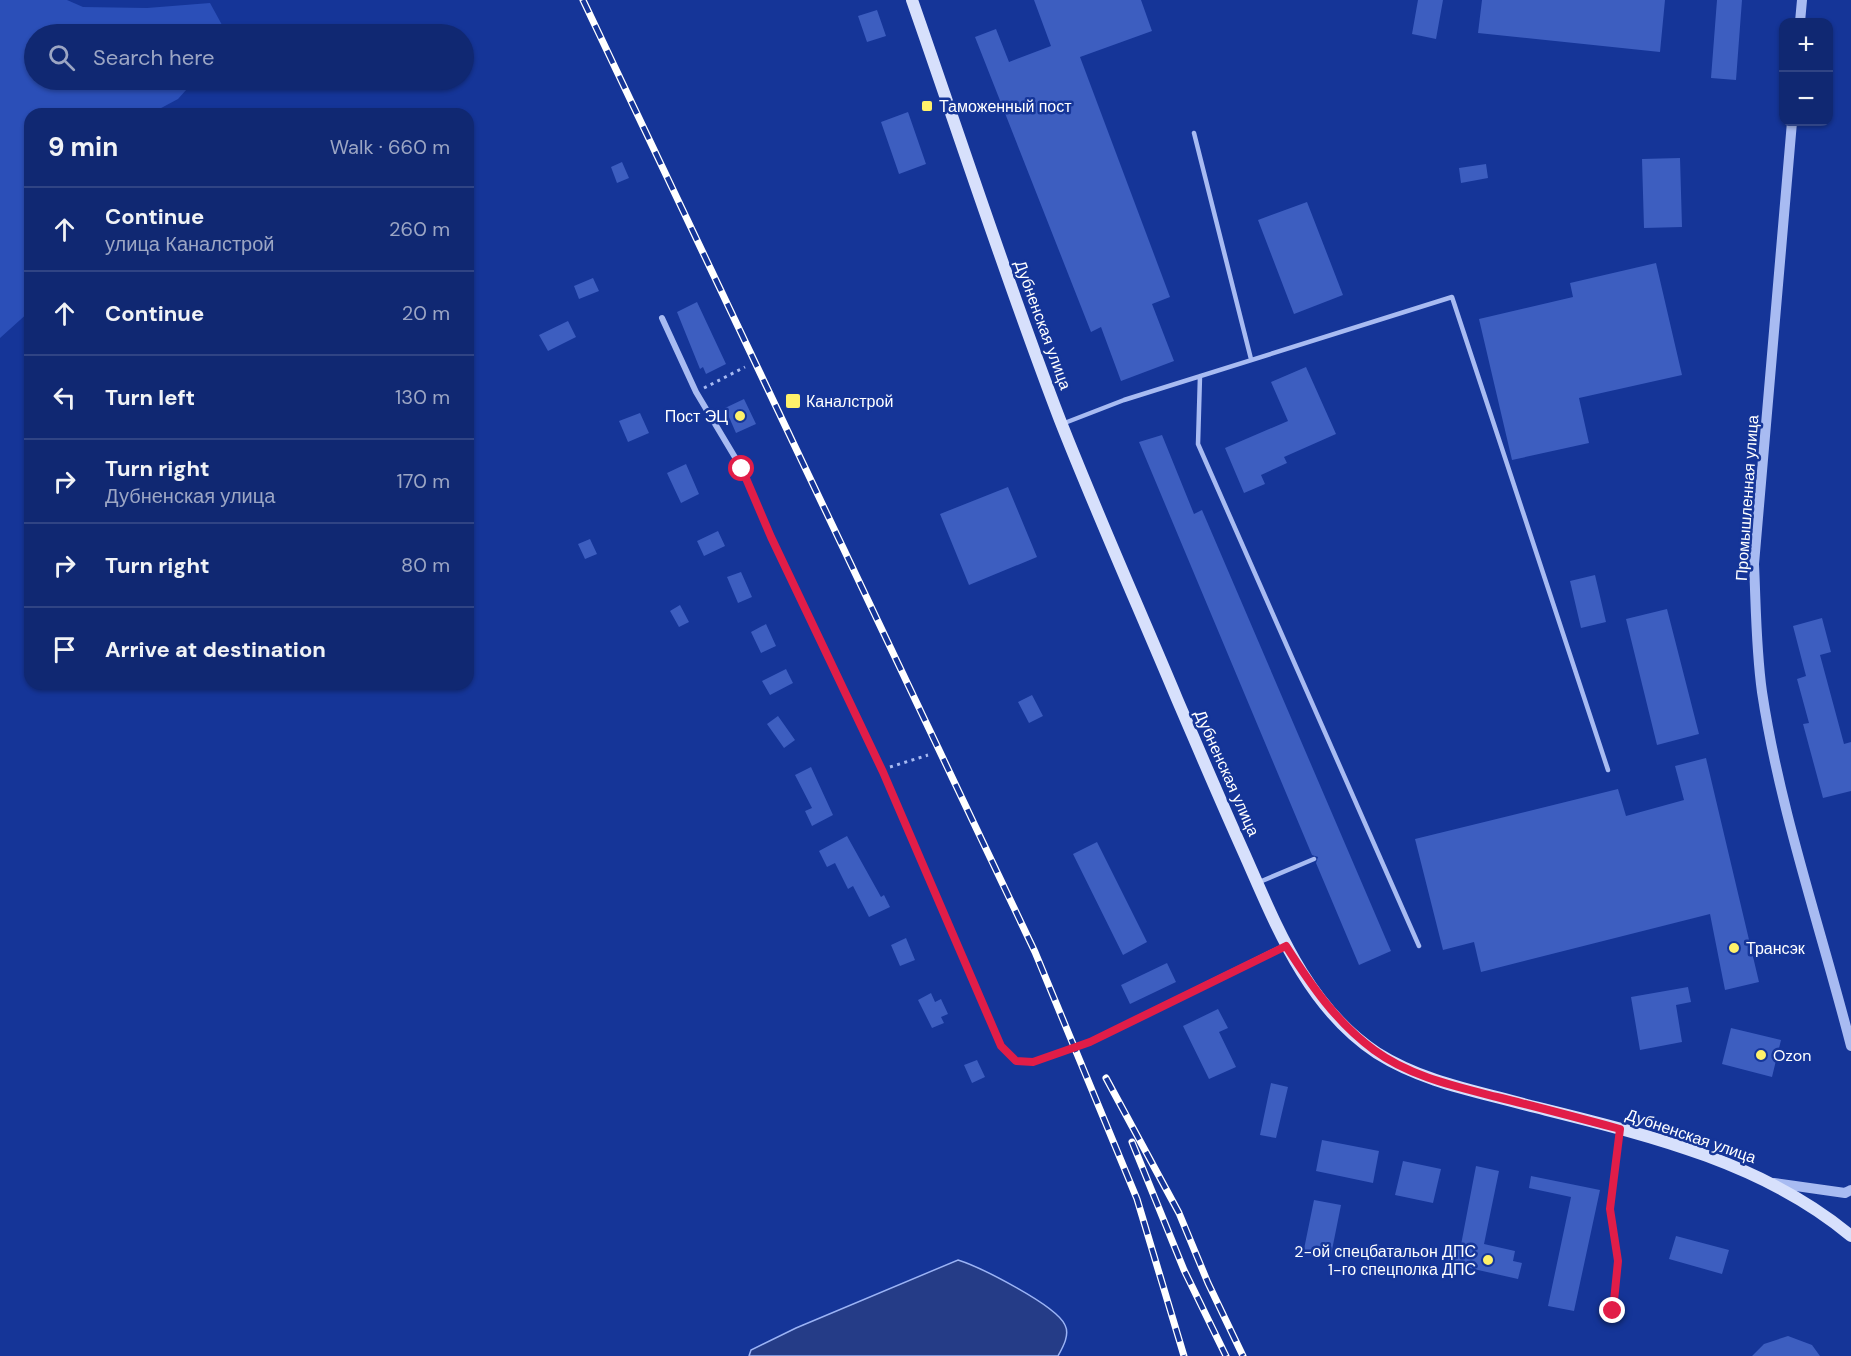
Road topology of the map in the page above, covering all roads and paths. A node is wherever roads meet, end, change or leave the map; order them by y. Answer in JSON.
{"nodes":[{"id":1,"x":912,"y":0,"type":"edge"},
{"id":2,"x":1802,"y":0,"type":"edge"},
{"id":3,"x":1800,"y":18,"type":"edge"},
{"id":4,"x":1792,"y":126,"type":"edge"},
{"id":5,"x":1194,"y":133,"type":"dead end"},
{"id":6,"x":662,"y":318,"type":"dead end"},
{"id":7,"x":1251,"y":359,"type":"junction"},
{"id":8,"x":745,"y":367,"type":"dead end"},
{"id":9,"x":1200,"y":376,"type":"junction"},
{"id":10,"x":696,"y":392,"type":"junction"},
{"id":11,"x":1062,"y":424,"type":"junction"},
{"id":12,"x":928,"y":755,"type":"dead end"},
{"id":13,"x":892,"y":766,"type":"dead end"},
{"id":14,"x":1608,"y":770,"type":"dead end"},
{"id":15,"x":1314,"y":859,"type":"dead end"},
{"id":16,"x":1257,"y":883,"type":"junction"},
{"id":17,"x":1286,"y":946,"type":"junction"},
{"id":18,"x":1419,"y":946,"type":"dead end"},
{"id":19,"x":1851,"y":1046,"type":"edge"},
{"id":20,"x":1620,"y":1129,"type":"junction"},
{"id":21,"x":1774,"y":1183,"type":"junction"},
{"id":22,"x":1851,"y":1190,"type":"edge"},
{"id":23,"x":1851,"y":1236,"type":"edge"},
{"id":24,"x":1613,"y":1311,"type":"dead end"}],
"edges":[{"from":1,"to":11,"type":"main road","name":"Дубненская улица"},
{"from":2,"to":3,"type":"street"},
{"from":4,"to":19,"type":"street","name":"Промышленная улица"},
{"from":5,"to":7,"type":"lane"},
{"from":6,"to":10,"type":"street"},
{"from":7,"to":9,"type":"lane"},
{"from":7,"to":14,"type":"lane"},
{"from":8,"to":10,"type":"path"},
{"from":9,"to":11,"type":"lane"},
{"from":9,"to":18,"type":"lane"},
{"from":10,"to":17,"type":"street"},
{"from":11,"to":16,"type":"main road","name":"Дубненская улица"},
{"from":12,"to":13,"type":"path"},
{"from":15,"to":16,"type":"lane"},
{"from":16,"to":17,"type":"main road","name":"Дубненская улица"},
{"from":17,"to":20,"type":"main road","name":"Дубненская улица"},
{"from":20,"to":21,"type":"main road","name":"Дубненская улица"},
{"from":20,"to":24,"type":"lane"},
{"from":21,"to":22,"type":"street"},
{"from":21,"to":23,"type":"main road","name":"Дубненская улица"}]}
